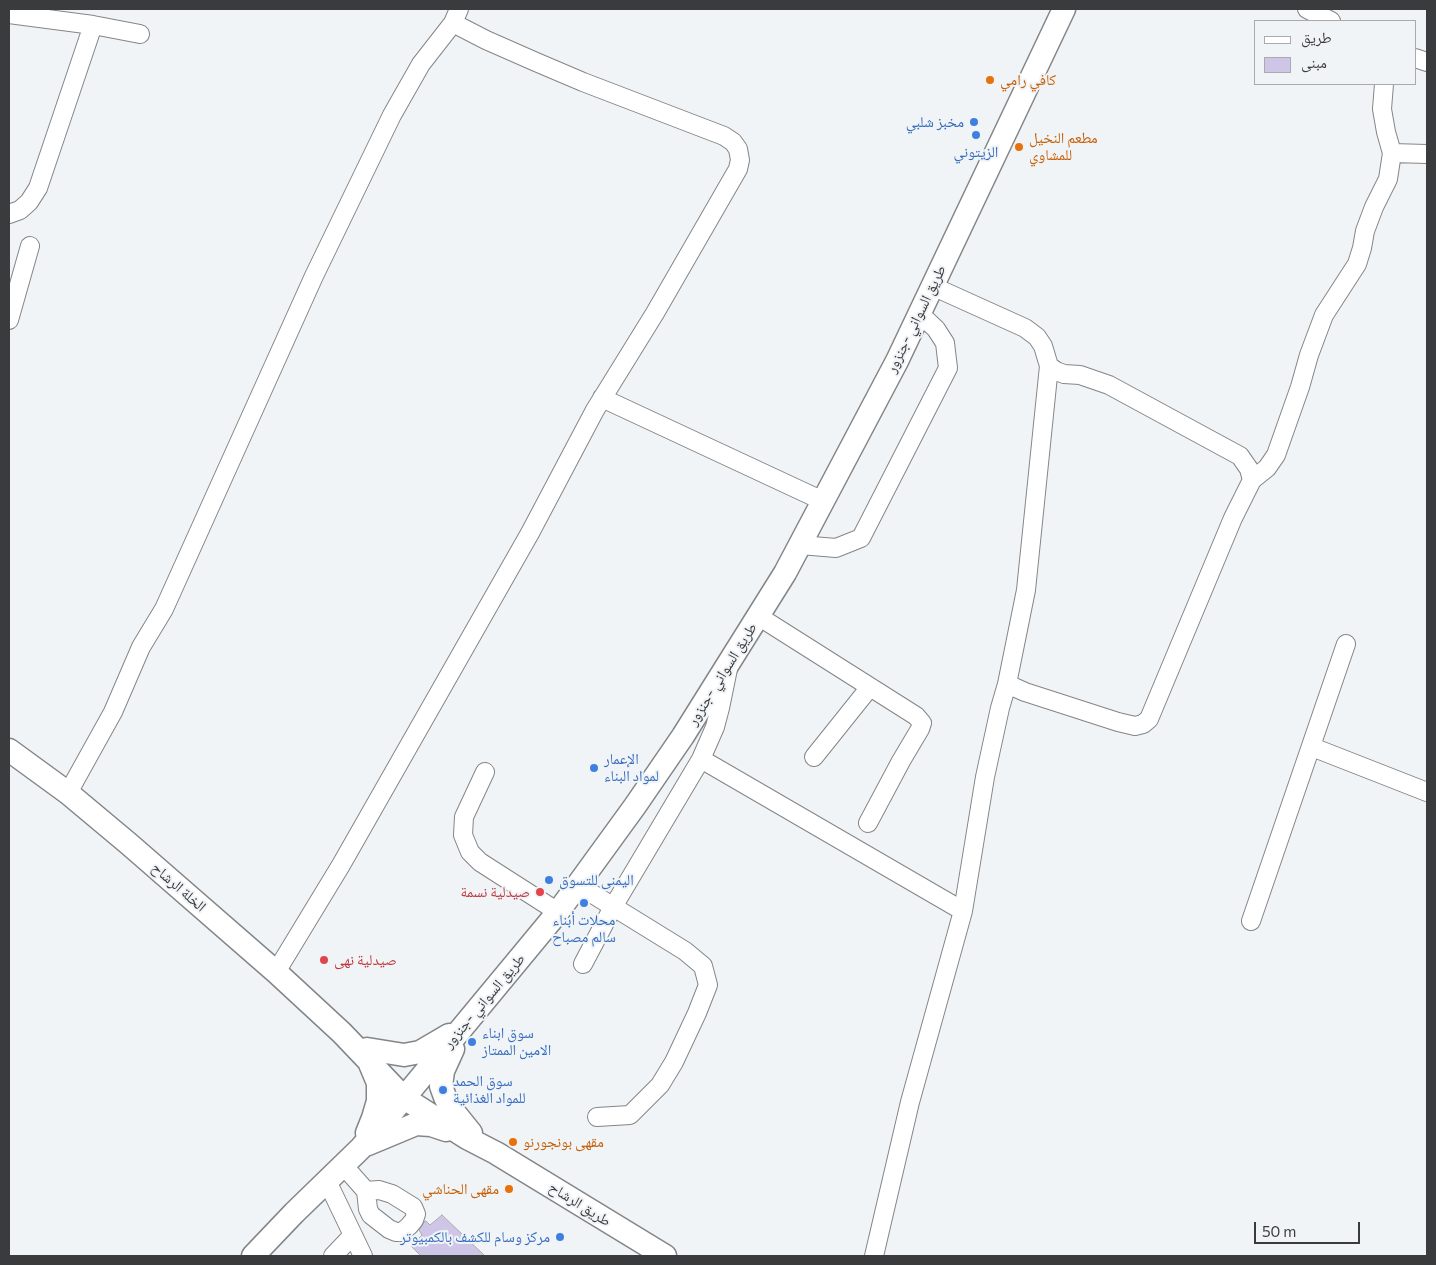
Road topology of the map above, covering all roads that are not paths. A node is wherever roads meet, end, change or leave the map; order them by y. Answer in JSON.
{"nodes":[{"id":1,"x":1064,"y":9,"type":"edge"},
{"id":2,"x":1307,"y":9,"type":"edge"},
{"id":3,"x":9,"y":14,"type":"edge"},
{"id":4,"x":456,"y":16,"type":"edge"},
{"id":5,"x":1329,"y":20,"type":"edge"},
{"id":6,"x":93,"y":25,"type":"junction"},
{"id":7,"x":140,"y":34,"type":"dead end"},
{"id":8,"x":1384,"y":85,"type":"edge"},
{"id":9,"x":1392,"y":153,"type":"junction"},
{"id":10,"x":1427,"y":154,"type":"edge"},
{"id":11,"x":9,"y":214,"type":"edge"},
{"id":12,"x":30,"y":246,"type":"dead end"},
{"id":13,"x":932,"y":286,"type":"junction"},
{"id":14,"x":919,"y":313,"type":"junction"},
{"id":15,"x":9,"y":320,"type":"edge"},
{"id":16,"x":1049,"y":366,"type":"junction"},
{"id":17,"x":602,"y":398,"type":"junction"},
{"id":18,"x":1252,"y":480,"type":"junction"},
{"id":19,"x":823,"y":501,"type":"junction"},
{"id":20,"x":800,"y":546,"type":"junction"},
{"id":21,"x":758,"y":616,"type":"junction"},
{"id":22,"x":1346,"y":644,"type":"dead end"},
{"id":23,"x":730,"y":661,"type":"junction"},
{"id":24,"x":1007,"y":684,"type":"junction"},
{"id":25,"x":870,"y":687,"type":"junction"},
{"id":26,"x":1312,"y":746,"type":"junction"},
{"id":27,"x":9,"y":750,"type":"edge"},
{"id":28,"x":814,"y":757,"type":"dead end"},
{"id":29,"x":701,"y":759,"type":"junction"},
{"id":30,"x":485,"y":772,"type":"dead end"},
{"id":31,"x":1427,"y":792,"type":"edge"},
{"id":32,"x":68,"y":793,"type":"junction"},
{"id":33,"x":868,"y":823,"type":"dead end"},
{"id":34,"x":578,"y":885,"type":"junction"},
{"id":35,"x":613,"y":906,"type":"junction"},
{"id":36,"x":963,"y":911,"type":"junction"},
{"id":37,"x":558,"y":912,"type":"junction"},
{"id":38,"x":1251,"y":921,"type":"dead end"},
{"id":39,"x":584,"y":964,"type":"dead end"},
{"id":40,"x":276,"y":972,"type":"junction"},
{"id":41,"x":464,"y":1024,"type":"junction"},
{"id":42,"x":368,"y":1055,"type":"junction"},
{"id":43,"x":410,"y":1091,"type":"junction"},
{"id":44,"x":597,"y":1117,"type":"dead end"},
{"id":45,"x":469,"y":1136,"type":"junction"},
{"id":46,"x":361,"y":1148,"type":"junction"},
{"id":47,"x":343,"y":1165,"type":"junction"},
{"id":48,"x":327,"y":1181,"type":"junction"},
{"id":49,"x":366,"y":1190,"type":"dead end"},
{"id":50,"x":353,"y":1235,"type":"junction"},
{"id":51,"x":254,"y":1256,"type":"edge"},
{"id":52,"x":334,"y":1256,"type":"edge"},
{"id":53,"x":363,"y":1256,"type":"edge"},
{"id":54,"x":664,"y":1256,"type":"edge"},
{"id":55,"x":874,"y":1256,"type":"edge"}],
"edges":[{"from":1,"to":13,"type":"main road","name":"طريق السواني -جنزور"},
{"from":2,"to":5,"type":"street"},
{"from":3,"to":6,"type":"street"},
{"from":4,"to":17,"type":"street"},
{"from":4,"to":32,"type":"street"},
{"from":6,"to":7,"type":"street"},
{"from":6,"to":11,"type":"street"},
{"from":8,"to":9,"type":"street"},
{"from":9,"to":10,"type":"street"},
{"from":9,"to":18,"type":"street"},
{"from":12,"to":15,"type":"street"},
{"from":13,"to":14,"type":"main road","name":"طريق السواني -جنزور"},
{"from":13,"to":16,"type":"street"},
{"from":14,"to":19,"type":"main road","name":"طريق السواني -جنزور"},
{"from":14,"to":20,"type":"street"},
{"from":16,"to":18,"type":"street"},
{"from":16,"to":24,"type":"street"},
{"from":17,"to":19,"type":"street"},
{"from":17,"to":40,"type":"street"},
{"from":18,"to":24,"type":"street"},
{"from":19,"to":20,"type":"main road","name":"طريق السواني -جنزور"},
{"from":20,"to":21,"type":"main road","name":"طريق السواني -جنزور"},
{"from":21,"to":23,"type":"main road","name":"طريق السواني -جنزور"},
{"from":21,"to":25,"type":"street"},
{"from":22,"to":26,"type":"street"},
{"from":23,"to":29,"type":"street"},
{"from":23,"to":34,"type":"main road","name":"طريق السواني -جنزور"},
{"from":24,"to":36,"type":"street"},
{"from":25,"to":28,"type":"street"},
{"from":25,"to":33,"type":"street"},
{"from":26,"to":31,"type":"street"},
{"from":26,"to":38,"type":"street"},
{"from":27,"to":32,"type":"main road","name":"الخلة الرشاح"},
{"from":29,"to":35,"type":"street"},
{"from":29,"to":36,"type":"street"},
{"from":30,"to":37,"type":"street"},
{"from":32,"to":40,"type":"main road","name":"الخلة الرشاح"},
{"from":34,"to":35,"type":"street"},
{"from":34,"to":37,"type":"main road","name":"طريق السواني -جنزور"},
{"from":35,"to":39,"type":"street"},
{"from":35,"to":44,"type":"street"},
{"from":36,"to":55,"type":"street"},
{"from":37,"to":41,"type":"main road","name":"طريق السواني -جنزور"},
{"from":40,"to":42,"type":"main road","name":"الخلة الرشاح"},
{"from":41,"to":42,"type":"main road"},
{"from":41,"to":43,"type":"main road","name":"طريق السواني -جنزور"},
{"from":41,"to":45,"type":"main road"},
{"from":42,"to":43,"type":"main road","name":"الخلة الرشاح"},
{"from":42,"to":46,"type":"main road"},
{"from":43,"to":45,"type":"main road","name":"طريق الرشاح"},
{"from":43,"to":46,"type":"main road","name":"طريق السواني -جنزور"},
{"from":45,"to":46,"type":"main road"},
{"from":45,"to":54,"type":"main road","name":"طريق الرشاح"},
{"from":46,"to":47,"type":"main road","name":"طريق السواني -جنزور"},
{"from":47,"to":48,"type":"main road","name":"طريق السواني -جنزور"},
{"from":47,"to":49,"type":"street"},
{"from":48,"to":50,"type":"street"},
{"from":48,"to":51,"type":"main road","name":"طريق السواني -جنزور"},
{"from":50,"to":52,"type":"street"},
{"from":50,"to":53,"type":"street"}]}
